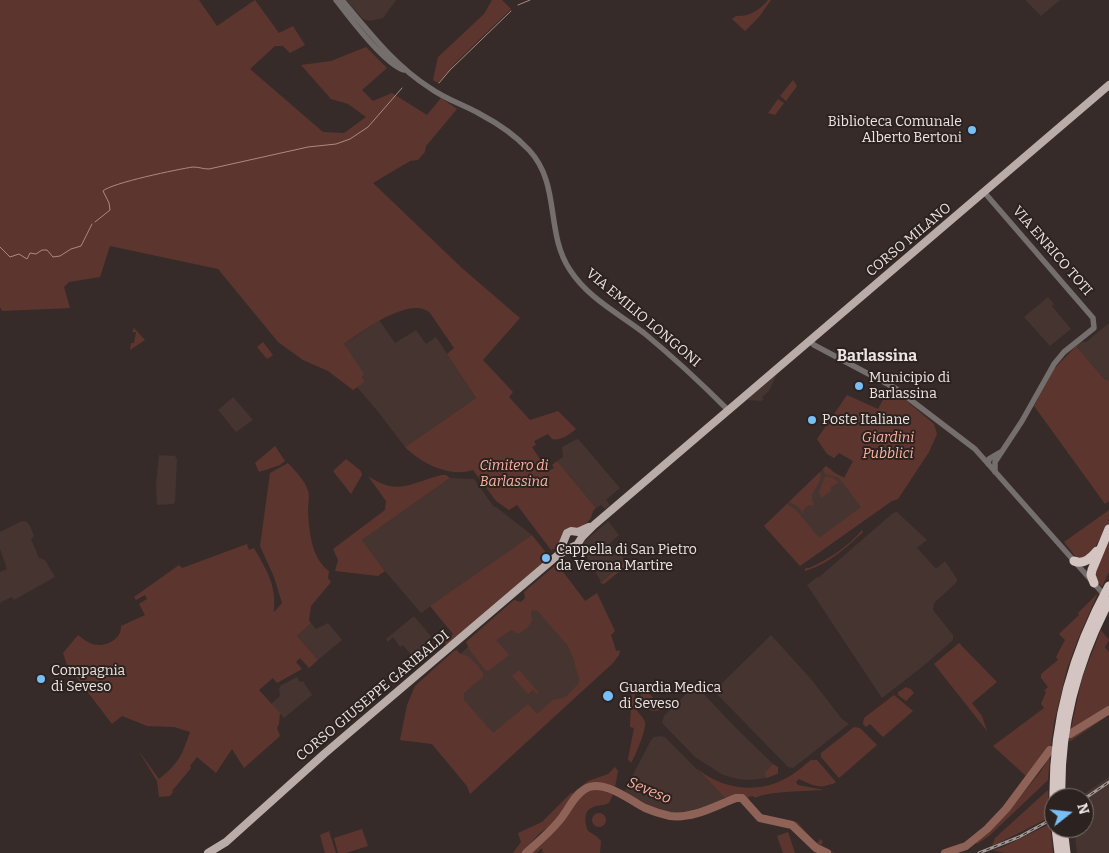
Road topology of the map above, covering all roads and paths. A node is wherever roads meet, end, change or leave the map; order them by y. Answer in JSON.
{"nodes":[{"id":1,"x":339,"y":1,"type":"edge"},
{"id":2,"x":368,"y":31,"type":"junction"},
{"id":3,"x":388,"y":60,"type":"junction"},
{"id":4,"x":406,"y":71,"type":"junction"},
{"id":5,"x":1107,"y":87,"type":"edge"},
{"id":6,"x":984,"y":192,"type":"junction"},
{"id":7,"x":810,"y":341,"type":"junction"},
{"id":8,"x":728,"y":410,"type":"junction"},
{"id":9,"x":980,"y":455,"type":"junction"},
{"id":10,"x":995,"y":458,"type":"junction"},
{"id":11,"x":988,"y":463,"type":"junction"},
{"id":12,"x":995,"y":472,"type":"junction"},
{"id":13,"x":595,"y":524,"type":"junction"},
{"id":14,"x":1109,"y":529,"type":"edge"},
{"id":15,"x":575,"y":531,"type":"junction"},
{"id":16,"x":564,"y":540,"type":"junction"},
{"id":17,"x":580,"y":541,"type":"junction"},
{"id":18,"x":572,"y":547,"type":"junction"},
{"id":19,"x":556,"y":557,"type":"junction"},
{"id":20,"x":1083,"y":566,"type":"junction"},
{"id":21,"x":1094,"y":583,"type":"joint"},
{"id":22,"x":1107,"y":596,"type":"edge"},
{"id":23,"x":1058,"y":778,"type":"junction"},
{"id":24,"x":1056,"y":788,"type":"edge"},
{"id":25,"x":1060,"y":788,"type":"edge"},
{"id":26,"x":1057,"y":838,"type":"edge"},
{"id":27,"x":1064,"y":838,"type":"edge"},
{"id":28,"x":208,"y":853,"type":"edge"},
{"id":29,"x":1059,"y":853,"type":"edge"},
{"id":30,"x":1066,"y":853,"type":"edge"}],
"edges":[{"from":1,"to":2,"type":"street","name":"VIA EMILIO LONGONI"},
{"from":1,"to":3,"type":"street","name":"VIA EMILIO LONGONI"},
{"from":2,"to":3,"type":"street","name":"VIA EMILIO LONGONI"},
{"from":2,"to":4,"type":"street","name":"VIA EMILIO LONGONI"},
{"from":3,"to":4,"type":"street","name":"VIA EMILIO LONGONI"},
{"from":4,"to":8,"type":"street","name":"VIA EMILIO LONGONI"},
{"from":5,"to":6,"type":"main road","name":"CORSO MILANO"},
{"from":6,"to":7,"type":"main road","name":"CORSO MILANO"},
{"from":6,"to":10,"type":"street","name":"VIA ENRICO TOTI"},
{"from":7,"to":8,"type":"main road","name":"CORSO MILANO"},
{"from":7,"to":9,"type":"street"},
{"from":8,"to":13,"type":"main road","name":"CORSO MILANO"},
{"from":9,"to":10,"type":"street"},
{"from":9,"to":11,"type":"street"},
{"from":10,"to":11,"type":"street"},
{"from":10,"to":12,"type":"street"},
{"from":11,"to":12,"type":"street"},
{"from":12,"to":20,"type":"street"},
{"from":13,"to":15,"type":"main road"},
{"from":13,"to":17,"type":"main road"},
{"from":14,"to":20,"type":"highway"},
{"from":15,"to":16,"type":"main road"},
{"from":15,"to":17,"type":"main road"},
{"from":16,"to":18,"type":"main road"},
{"from":16,"to":19,"type":"main road"},
{"from":17,"to":18,"type":"main road"},
{"from":18,"to":19,"type":"main road","name":"CORSO GIUSEPPE GARIBALDI"},
{"from":19,"to":28,"type":"main road","name":"CORSO GIUSEPPE GARIBALDI"},
{"from":20,"to":21,"type":"highway"},
{"from":21,"to":22,"type":"street"},
{"from":22,"to":23,"type":"highway"},
{"from":23,"to":24,"type":"highway"},
{"from":23,"to":25,"type":"highway"},
{"from":26,"to":29,"type":"highway"},
{"from":27,"to":30,"type":"highway"}]}
